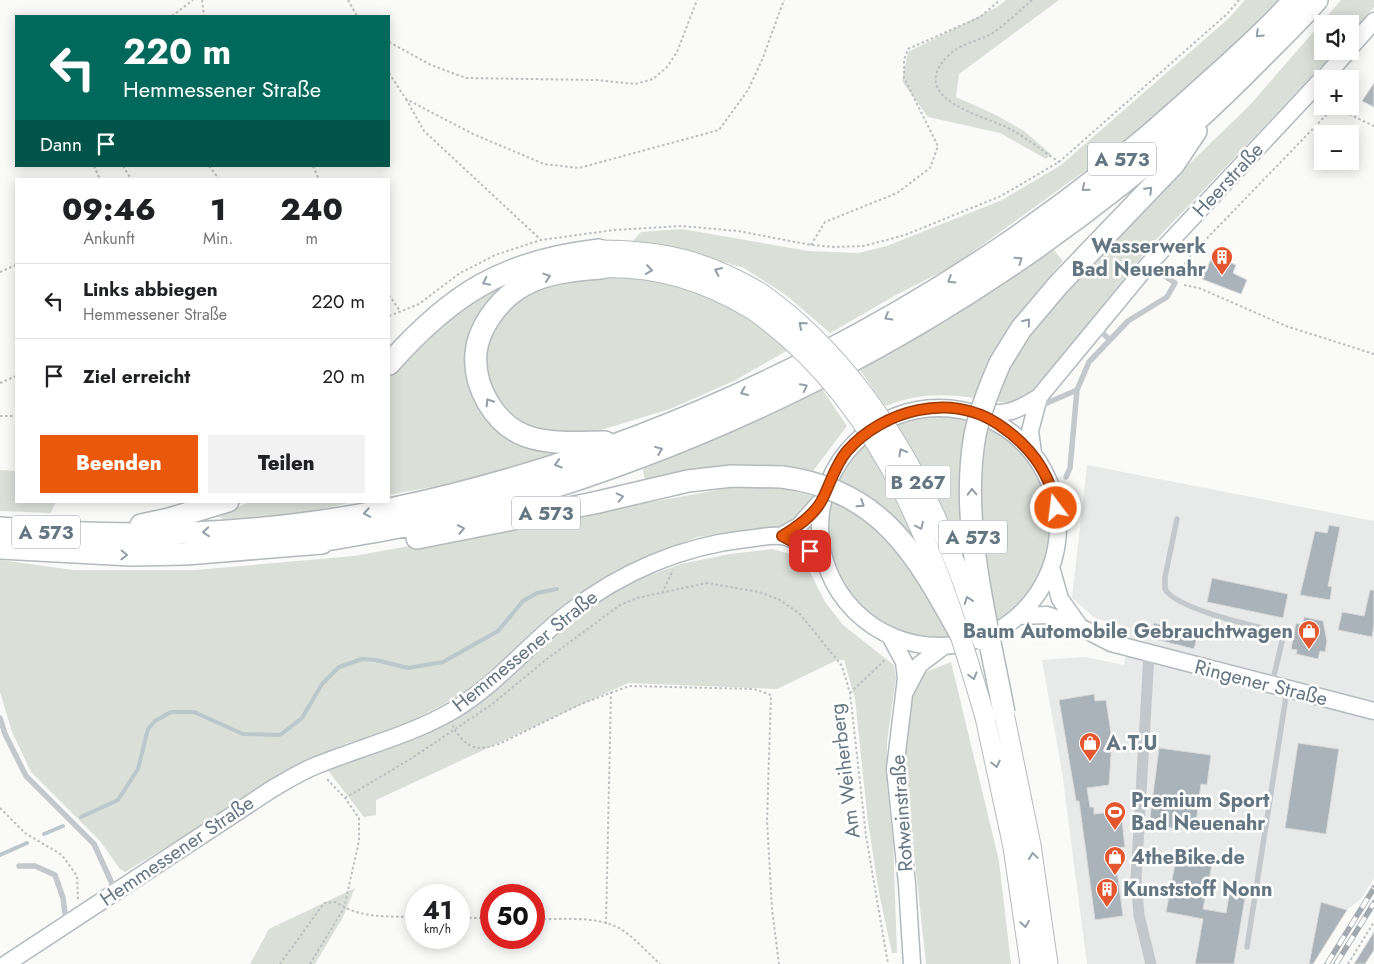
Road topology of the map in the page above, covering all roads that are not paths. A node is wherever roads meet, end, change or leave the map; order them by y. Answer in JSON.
{"nodes":[{"id":1,"x":1294,"y":0,"type":"edge"},
{"id":2,"x":1316,"y":0,"type":"edge"},
{"id":3,"x":1374,"y":21,"type":"edge"},
{"id":4,"x":1359,"y":38,"type":"edge"},
{"id":5,"x":1340,"y":60,"type":"edge"},
{"id":6,"x":1331,"y":70,"type":"edge"},
{"id":7,"x":1314,"y":89,"type":"edge"},
{"id":8,"x":1212,"y":107,"type":"junction"},
{"id":9,"x":600,"y":259,"type":"junction"},
{"id":10,"x":1148,"y":265,"type":"junction"},
{"id":11,"x":1095,"y":327,"type":"junction"},
{"id":12,"x":1110,"y":340,"type":"junction"},
{"id":13,"x":390,"y":363,"type":"edge"},
{"id":14,"x":1077,"y":390,"type":"junction"},
{"id":15,"x":1037,"y":402,"type":"junction"},
{"id":16,"x":967,"y":411,"type":"junction"},
{"id":17,"x":621,"y":442,"type":"junction"},
{"id":18,"x":1033,"y":454,"type":"junction"},
{"id":19,"x":1066,"y":477,"type":"dead end"},
{"id":20,"x":822,"y":500,"type":"junction"},
{"id":21,"x":221,"y":503,"type":"edge"},
{"id":22,"x":1177,"y":519,"type":"dead end"},
{"id":23,"x":0,"y":528,"type":"edge"},
{"id":24,"x":92,"y":534,"type":"junction"},
{"id":25,"x":782,"y":536,"type":"junction"},
{"id":26,"x":308,"y":543,"type":"junction"},
{"id":27,"x":0,"y":548,"type":"edge"},
{"id":28,"x":825,"y":562,"type":"junction"},
{"id":29,"x":1051,"y":567,"type":"junction"},
{"id":30,"x":1018,"y":616,"type":"junction"},
{"id":31,"x":1080,"y":627,"type":"junction"},
{"id":32,"x":890,"y":636,"type":"junction"},
{"id":33,"x":952,"y":640,"type":"junction"},
{"id":34,"x":1149,"y":654,"type":"junction"},
{"id":35,"x":1279,"y":688,"type":"junction"},
{"id":36,"x":904,"y":694,"type":"junction"},
{"id":37,"x":1374,"y":711,"type":"edge"},
{"id":38,"x":994,"y":715,"type":"junction"},
{"id":39,"x":0,"y":718,"type":"edge"},
{"id":40,"x":19,"y":866,"type":"dead end"},
{"id":41,"x":116,"y":892,"type":"junction"},
{"id":42,"x":73,"y":921,"type":"junction"},
{"id":43,"x":1247,"y":947,"type":"dead end"},
{"id":44,"x":6,"y":964,"type":"edge"},
{"id":45,"x":912,"y":964,"type":"edge"},
{"id":46,"x":1030,"y":964,"type":"edge"},
{"id":47,"x":1050,"y":964,"type":"edge"},
{"id":48,"x":1151,"y":964,"type":"edge"}],
"edges":[{"from":1,"to":17,"type":"highway","number":"A 573","one_way":true},
{"from":2,"to":8,"type":"highway","number":"A 573"},
{"from":3,"to":4,"type":"main road","name":"Heerstraße"},
{"from":5,"to":6,"type":"main road","name":"Heerstraße"},
{"from":7,"to":10,"type":"main road","name":"Heerstraße"},
{"from":26,"to":8,"type":"highway","number":"A 573","one_way":true},
{"from":38,"to":8,"type":"highway","number":"A 573","one_way":true,"bridge":true},
{"from":9,"to":13,"type":"highway","one_way":true},
{"from":17,"to":9,"type":"highway","number":"A 573","one_way":true},
{"from":9,"to":33,"type":"main road","number":"B 267","one_way":true,"bridge":true},
{"from":38,"to":9,"type":"main road","number":"B 267","one_way":true,"bridge":true},
{"from":10,"to":11,"type":"main road","name":"Heerstraße"},
{"from":10,"to":12,"type":"lane"},
{"from":11,"to":12,"type":"lane"},
{"from":11,"to":15,"type":"main road","name":"Heerstraße"},
{"from":12,"to":14,"type":"lane"},
{"from":14,"to":15,"type":"lane"},
{"from":14,"to":19,"type":"lane"},
{"from":15,"to":16,"type":"main road","name":"Heerstraße"},
{"from":15,"to":18,"type":"main road","name":"Heerstraße"},
{"from":16,"to":18,"type":"main road"},
{"from":16,"to":20,"type":"main road","name":"Heerstraße"},
{"from":17,"to":24,"type":"highway","number":"A 573","one_way":true},
{"from":18,"to":29,"type":"main road"},
{"from":20,"to":25,"type":"main road"},
{"from":20,"to":28,"type":"main road"},
{"from":21,"to":24,"type":"highway"},
{"from":22,"to":35,"type":"lane"},
{"from":23,"to":24,"type":"highway","number":"A 573"},
{"from":25,"to":28,"type":"main road"},
{"from":25,"to":41,"type":"main road","name":"Hemmessener Straße"},
{"from":27,"to":26,"type":"highway","number":"A 573","one_way":true},
{"from":26,"to":33,"type":"highway","number":"A 573","one_way":true,"bridge":true},
{"from":28,"to":32,"type":"main road"},
{"from":29,"to":30,"type":"main road"},
{"from":29,"to":31,"type":"main road","name":"Ringener Straße"},
{"from":30,"to":31,"type":"main road","name":"Ringener Straße"},
{"from":30,"to":33,"type":"main road"},
{"from":31,"to":34,"type":"main road","name":"Ringener Straße"},
{"from":32,"to":33,"type":"main road"},
{"from":32,"to":36,"type":"main road","name":"Rotweinstraße"},
{"from":33,"to":36,"type":"main road"},
{"from":33,"to":38,"type":"main road","number":"B 267","one_way":true,"bridge":true},
{"from":34,"to":35,"type":"main road","name":"Ringener Straße"},
{"from":34,"to":48,"type":"street"},
{"from":35,"to":37,"type":"main road","name":"Ringener Straße"},
{"from":35,"to":43,"type":"lane"},
{"from":36,"to":45,"type":"main road","name":"Rotweinstraße"},
{"from":38,"to":46,"type":"main road","number":"B 267","one_way":true},
{"from":47,"to":38,"type":"main road","number":"B 267","one_way":true},
{"from":39,"to":41,"type":"lane"},
{"from":40,"to":42,"type":"lane"},
{"from":41,"to":42,"type":"main road","name":"Hemmessener Straße"},
{"from":42,"to":44,"type":"main road","name":"Hemmessener Straße"}]}
